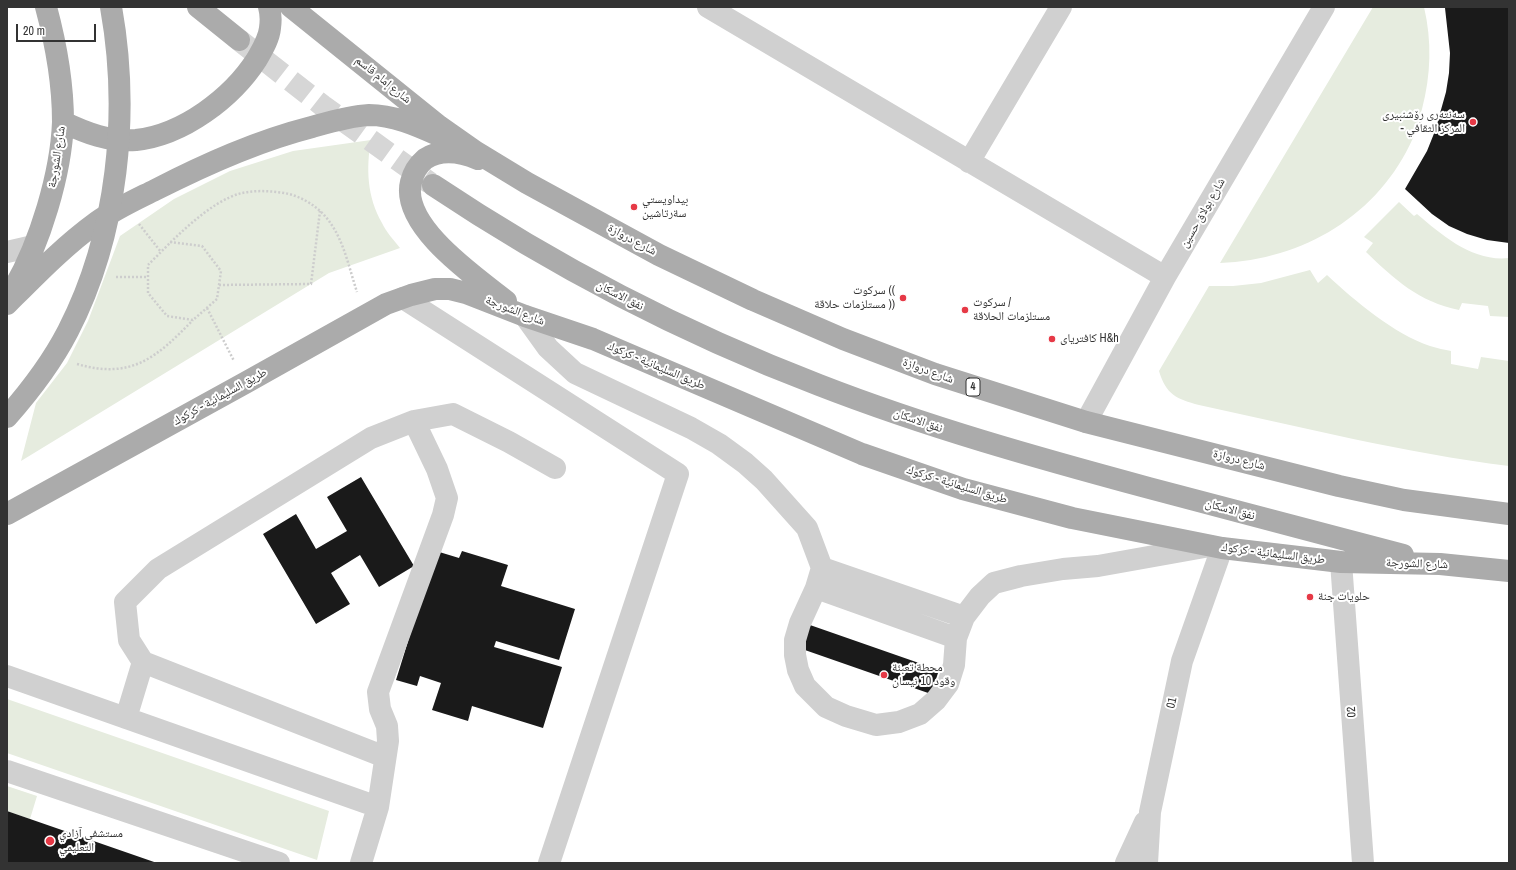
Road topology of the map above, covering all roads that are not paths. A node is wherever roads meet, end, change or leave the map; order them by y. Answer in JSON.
{"nodes":[{"id":1,"x":46,"y":7,"type":"edge"},
{"id":2,"x":111,"y":7,"type":"edge"},
{"id":3,"x":198,"y":7,"type":"edge"},
{"id":4,"x":269,"y":7,"type":"edge"},
{"id":5,"x":291,"y":7,"type":"edge"},
{"id":6,"x":708,"y":7,"type":"edge"},
{"id":7,"x":1061,"y":7,"type":"edge"},
{"id":8,"x":1324,"y":7,"type":"edge"},
{"id":9,"x":238,"y":40,"type":"tunnel mouth"},
{"id":10,"x":63,"y":122,"type":"junction"},
{"id":11,"x":476,"y":152,"type":"junction"},
{"id":12,"x":969,"y":162,"type":"junction"},
{"id":13,"x":527,"y":183,"type":"junction"},
{"id":14,"x":433,"y":185,"type":"tunnel mouth"},
{"id":15,"x":33,"y":246,"type":"junction"},
{"id":16,"x":7,"y":252,"type":"edge"},
{"id":17,"x":1165,"y":277,"type":"junction"},
{"id":18,"x":435,"y":290,"type":"joint"},
{"id":19,"x":404,"y":298,"type":"junction"},
{"id":20,"x":7,"y":299,"type":"edge"},
{"id":21,"x":7,"y":304,"type":"edge"},
{"id":22,"x":525,"y":316,"type":"junction"},
{"id":23,"x":593,"y":339,"type":"joint"},
{"id":24,"x":575,"y":374,"type":"junction"},
{"id":25,"x":561,"y":398,"type":"junction"},
{"id":26,"x":7,"y":417,"type":"edge"},
{"id":27,"x":414,"y":421,"type":"junction"},
{"id":28,"x":1086,"y":422,"type":"junction"},
{"id":29,"x":555,"y":468,"type":"dead end"},
{"id":30,"x":7,"y":514,"type":"edge"},
{"id":31,"x":1509,"y":514,"type":"edge"},
{"id":32,"x":1216,"y":547,"type":"junction"},
{"id":33,"x":1341,"y":562,"type":"junction"},
{"id":34,"x":1440,"y":564,"type":"junction"},
{"id":35,"x":1501,"y":570,"type":"edge"},
{"id":36,"x":819,"y":578,"type":"junction"},
{"id":37,"x":964,"y":618,"type":"junction"},
{"id":38,"x":956,"y":638,"type":"junction"},
{"id":39,"x":143,"y":662,"type":"junction"},
{"id":40,"x":7,"y":676,"type":"edge"},
{"id":41,"x":126,"y":718,"type":"junction"},
{"id":42,"x":385,"y":757,"type":"junction"},
{"id":43,"x":7,"y":771,"type":"edge"},
{"id":44,"x":378,"y":807,"type":"junction"},
{"id":45,"x":1150,"y":812,"type":"junction"},
{"id":46,"x":279,"y":863,"type":"edge"},
{"id":47,"x":361,"y":863,"type":"edge"},
{"id":48,"x":549,"y":863,"type":"edge"},
{"id":49,"x":1126,"y":863,"type":"edge"},
{"id":50,"x":1147,"y":863,"type":"edge"},
{"id":51,"x":1363,"y":863,"type":"edge"}],
"edges":[{"from":1,"to":10,"type":"main road","name":"شارع الشورجة"},
{"from":2,"to":26,"type":"main road","bridge":true},
{"from":3,"to":9,"type":"main road"},
{"from":4,"to":10,"type":"main road"},
{"from":5,"to":11,"type":"main road","name":"شارع إمام قاسم"},
{"from":6,"to":12,"type":"street"},
{"from":7,"to":12,"type":"street"},
{"from":8,"to":17,"type":"street","name":"شارع بولاق حسين"},
{"from":10,"to":15,"type":"main road","name":"شارع الشورجة"},
{"from":11,"to":13,"type":"main road","name":"شارع دروازة","number":"4"},
{"from":11,"to":21,"type":"main road"},
{"from":12,"to":17,"type":"street"},
{"from":13,"to":22,"type":"main road"},
{"from":13,"to":28,"type":"main road","name":"شارع دروازة","number":"4"},
{"from":14,"to":34,"type":"main road","name":"نفق الاسكان"},
{"from":15,"to":16,"type":"street"},
{"from":15,"to":20,"type":"main road","name":"شارع الشورجة"},
{"from":17,"to":28,"type":"street","name":"شارع بولاق حسين"},
{"from":18,"to":19,"type":"main road","name":"طريق السليمانية - كركوك"},
{"from":18,"to":22,"type":"main road","name":"شارع الشورجة"},
{"from":19,"to":25,"type":"street"},
{"from":19,"to":30,"type":"main road","name":"طريق السليمانية - كركوك"},
{"from":22,"to":23,"type":"main road","name":"شارع الشورجة"},
{"from":22,"to":24,"type":"street"},
{"from":23,"to":32,"type":"main road","name":"طريق السليمانية - كركوك"},
{"from":24,"to":25,"type":"street"},
{"from":24,"to":36,"type":"street"},
{"from":25,"to":48,"type":"street"},
{"from":27,"to":29,"type":"street"},
{"from":27,"to":39,"type":"street"},
{"from":27,"to":42,"type":"street"},
{"from":28,"to":31,"type":"main road","name":"شارع دروازة","number":"4"},
{"from":32,"to":33,"type":"main road","name":"طريق السليمانية - كركوك"},
{"from":32,"to":37,"type":"street"},
{"from":32,"to":45,"type":"street","name":"01"},
{"from":33,"to":34,"type":"main road","name":"شارع الشورجة"},
{"from":33,"to":51,"type":"street","name":"02"},
{"from":34,"to":35,"type":"main road","name":"شارع الشورجة"},
{"from":36,"to":37,"type":"street"},
{"from":36,"to":38,"type":"street"},
{"from":36,"to":38,"type":"street"},
{"from":37,"to":38,"type":"street"},
{"from":39,"to":41,"type":"street"},
{"from":39,"to":42,"type":"street"},
{"from":40,"to":41,"type":"street"},
{"from":41,"to":44,"type":"street"},
{"from":42,"to":44,"type":"street"},
{"from":43,"to":46,"type":"street"},
{"from":44,"to":47,"type":"street"},
{"from":45,"to":49,"type":"street"},
{"from":45,"to":50,"type":"street","name":"01"}]}
